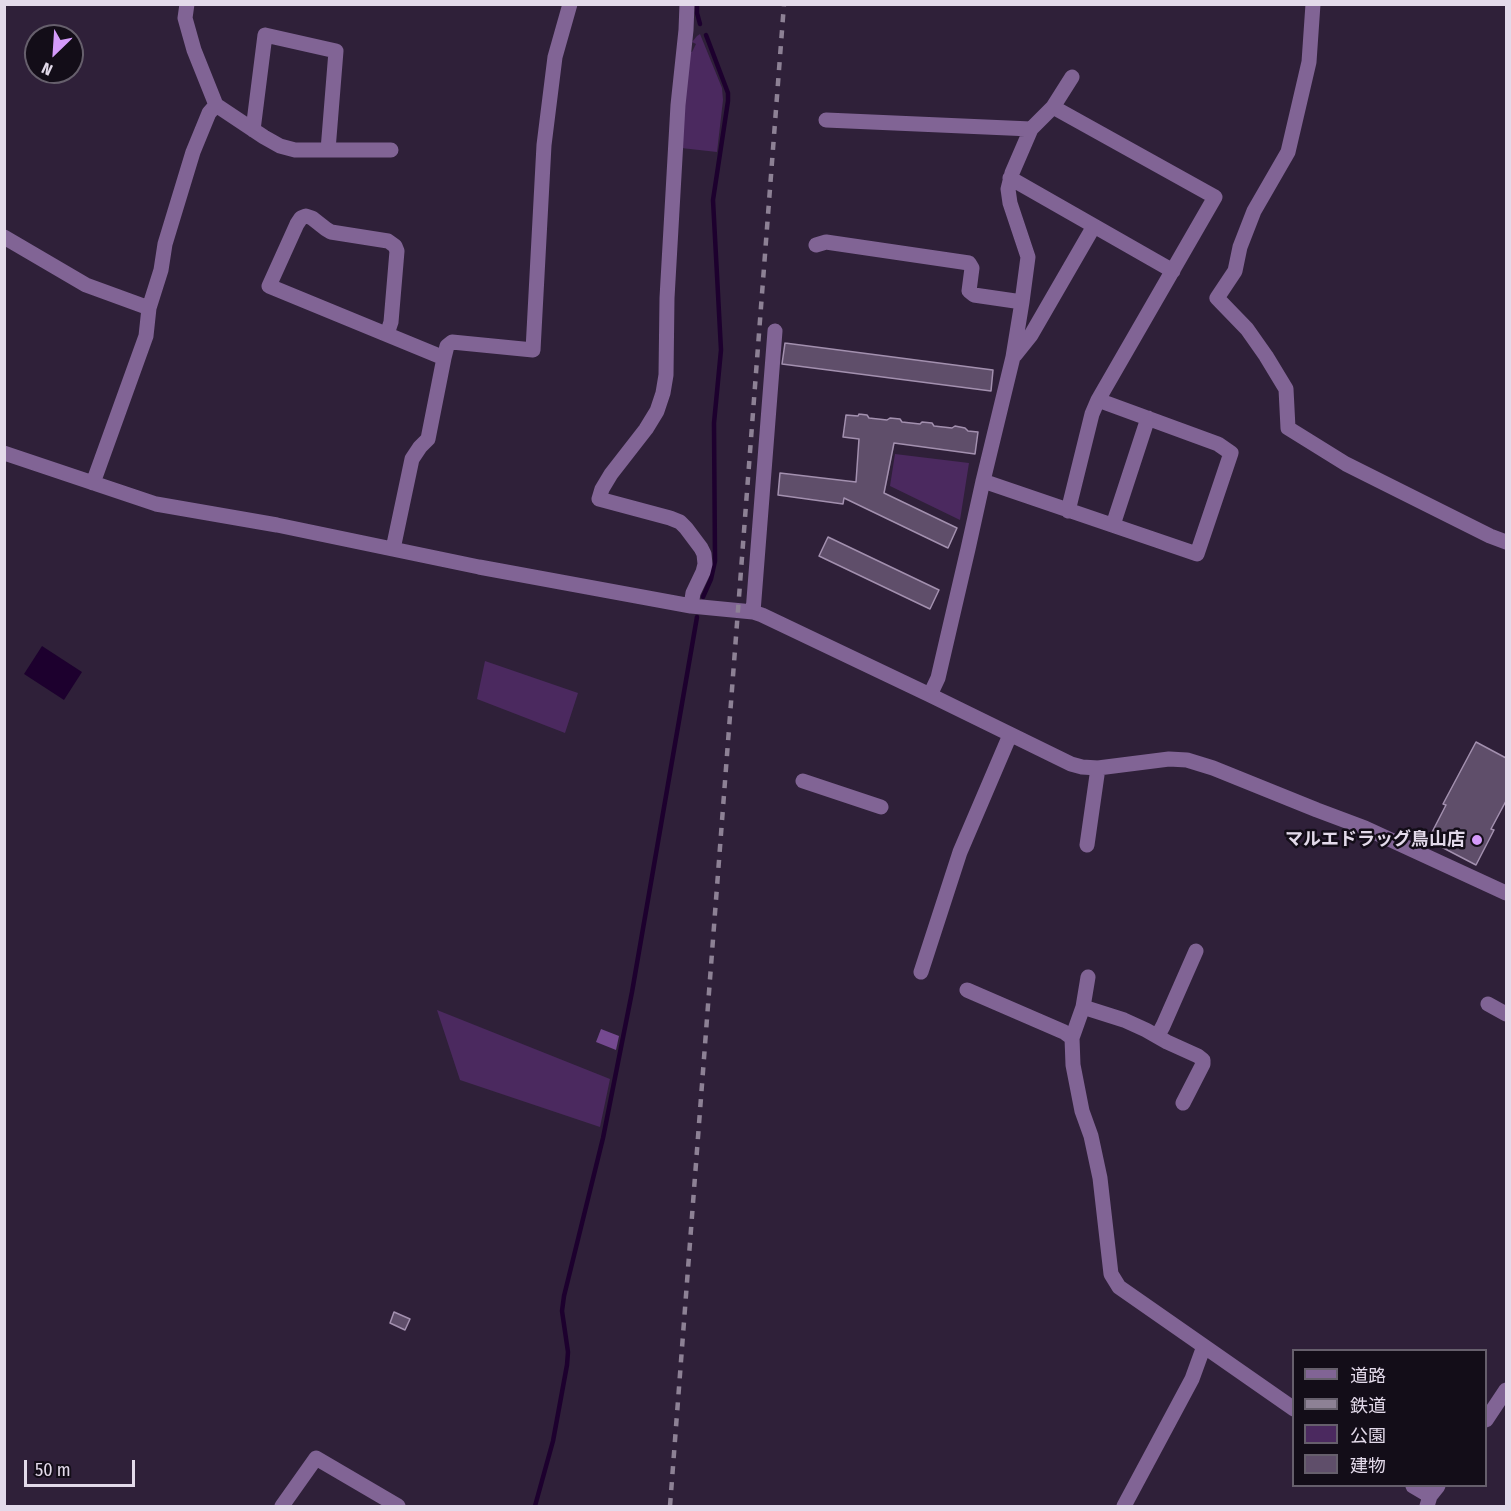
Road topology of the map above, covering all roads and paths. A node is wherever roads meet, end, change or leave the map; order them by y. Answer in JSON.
{"nodes":[{"id":1,"x":187,"y":4,"type":"edge"},
{"id":2,"x":570,"y":4,"type":"edge"},
{"id":3,"x":687,"y":4,"type":"edge"},
{"id":4,"x":1313,"y":4,"type":"edge"},
{"id":5,"x":1072,"y":77,"type":"dead end"},
{"id":6,"x":216,"y":105,"type":"junction"},
{"id":7,"x":1053,"y":107,"type":"junction"},
{"id":8,"x":826,"y":120,"type":"dead end"},
{"id":9,"x":1031,"y":129,"type":"junction"},
{"id":10,"x":253,"y":130,"type":"junction"},
{"id":11,"x":328,"y":150,"type":"junction"},
{"id":12,"x":391,"y":150,"type":"dead end"},
{"id":13,"x":1010,"y":178,"type":"junction"},
{"id":14,"x":1094,"y":226,"type":"junction"},
{"id":15,"x":4,"y":237,"type":"edge"},
{"id":16,"x":816,"y":244,"type":"dead end"},
{"id":17,"x":1173,"y":271,"type":"junction"},
{"id":18,"x":1022,"y":302,"type":"junction"},
{"id":19,"x":149,"y":308,"type":"junction"},
{"id":20,"x":775,"y":331,"type":"dead end"},
{"id":21,"x":387,"y":334,"type":"junction"},
{"id":22,"x":1014,"y":357,"type":"junction"},
{"id":23,"x":444,"y":358,"type":"junction"},
{"id":24,"x":1098,"y":400,"type":"junction"},
{"id":25,"x":1148,"y":418,"type":"junction"},
{"id":26,"x":4,"y":453,"type":"edge"},
{"id":27,"x":983,"y":481,"type":"junction"},
{"id":28,"x":93,"y":483,"type":"junction"},
{"id":29,"x":1068,"y":511,"type":"junction"},
{"id":30,"x":1113,"y":525,"type":"junction"},
{"id":31,"x":1506,"y":542,"type":"edge"},
{"id":32,"x":393,"y":549,"type":"junction"},
{"id":33,"x":691,"y":606,"type":"junction"},
{"id":34,"x":753,"y":612,"type":"junction"},
{"id":35,"x":930,"y":695,"type":"junction"},
{"id":36,"x":1010,"y":735,"type":"junction"},
{"id":37,"x":1098,"y":768,"type":"junction"},
{"id":38,"x":803,"y":781,"type":"dead end"},
{"id":39,"x":881,"y":807,"type":"dead end"},
{"id":40,"x":1087,"y":845,"type":"dead end"},
{"id":41,"x":1506,"y":893,"type":"edge"},
{"id":42,"x":1196,"y":951,"type":"dead end"},
{"id":43,"x":921,"y":972,"type":"dead end"},
{"id":44,"x":1088,"y":977,"type":"dead end"},
{"id":45,"x":967,"y":990,"type":"dead end"},
{"id":46,"x":1488,"y":1004,"type":"dead end"},
{"id":47,"x":1083,"y":1007,"type":"junction"},
{"id":48,"x":1506,"y":1014,"type":"edge"},
{"id":49,"x":1158,"y":1035,"type":"junction"},
{"id":50,"x":1072,"y":1038,"type":"junction"},
{"id":51,"x":1183,"y":1103,"type":"dead end"},
{"id":52,"x":1204,"y":1346,"type":"junction"},
{"id":53,"x":1506,"y":1390,"type":"edge"},
{"id":54,"x":1292,"y":1408,"type":"edge"},
{"id":55,"x":1487,"y":1417,"type":"edge"},
{"id":56,"x":1416,"y":1487,"type":"edge"},
{"id":57,"x":1432,"y":1496,"type":"edge"},
{"id":58,"x":282,"y":1506,"type":"edge"},
{"id":59,"x":398,"y":1506,"type":"edge"},
{"id":60,"x":1124,"y":1506,"type":"edge"}],
"edges":[{"from":1,"to":6,"type":"street"},
{"from":2,"to":23,"type":"street"},
{"from":3,"to":33,"type":"street"},
{"from":4,"to":31,"type":"street"},
{"from":5,"to":7,"type":"street"},
{"from":6,"to":10,"type":"street"},
{"from":6,"to":19,"type":"street"},
{"from":7,"to":9,"type":"street"},
{"from":7,"to":17,"type":"street"},
{"from":8,"to":9,"type":"street"},
{"from":9,"to":13,"type":"street"},
{"from":10,"to":11,"type":"street"},
{"from":10,"to":11,"type":"street"},
{"from":11,"to":12,"type":"street"},
{"from":13,"to":14,"type":"street"},
{"from":13,"to":18,"type":"street"},
{"from":14,"to":17,"type":"street"},
{"from":14,"to":22,"type":"street"},
{"from":15,"to":19,"type":"street"},
{"from":16,"to":18,"type":"street"},
{"from":17,"to":24,"type":"street"},
{"from":18,"to":22,"type":"street"},
{"from":19,"to":28,"type":"street"},
{"from":20,"to":34,"type":"street"},
{"from":21,"to":21,"type":"street"},
{"from":21,"to":23,"type":"street"},
{"from":22,"to":27,"type":"street"},
{"from":23,"to":32,"type":"street"},
{"from":24,"to":25,"type":"street"},
{"from":24,"to":29,"type":"street"},
{"from":25,"to":30,"type":"street"},
{"from":25,"to":30,"type":"street"},
{"from":26,"to":28,"type":"street"},
{"from":27,"to":29,"type":"street"},
{"from":27,"to":35,"type":"street"},
{"from":28,"to":32,"type":"street"},
{"from":29,"to":30,"type":"street"},
{"from":32,"to":33,"type":"street"},
{"from":33,"to":34,"type":"street"},
{"from":34,"to":35,"type":"street"},
{"from":35,"to":36,"type":"street"},
{"from":36,"to":37,"type":"street"},
{"from":36,"to":43,"type":"street"},
{"from":37,"to":40,"type":"street"},
{"from":37,"to":41,"type":"street"},
{"from":38,"to":39,"type":"street"},
{"from":42,"to":49,"type":"street"},
{"from":44,"to":47,"type":"street"},
{"from":45,"to":50,"type":"street"},
{"from":46,"to":48,"type":"street"},
{"from":47,"to":49,"type":"street"},
{"from":47,"to":50,"type":"street"},
{"from":49,"to":51,"type":"street"},
{"from":50,"to":52,"type":"street"},
{"from":52,"to":54,"type":"street"},
{"from":52,"to":60,"type":"street"},
{"from":53,"to":55,"type":"street"},
{"from":56,"to":57,"type":"street"},
{"from":58,"to":59,"type":"street"}]}
